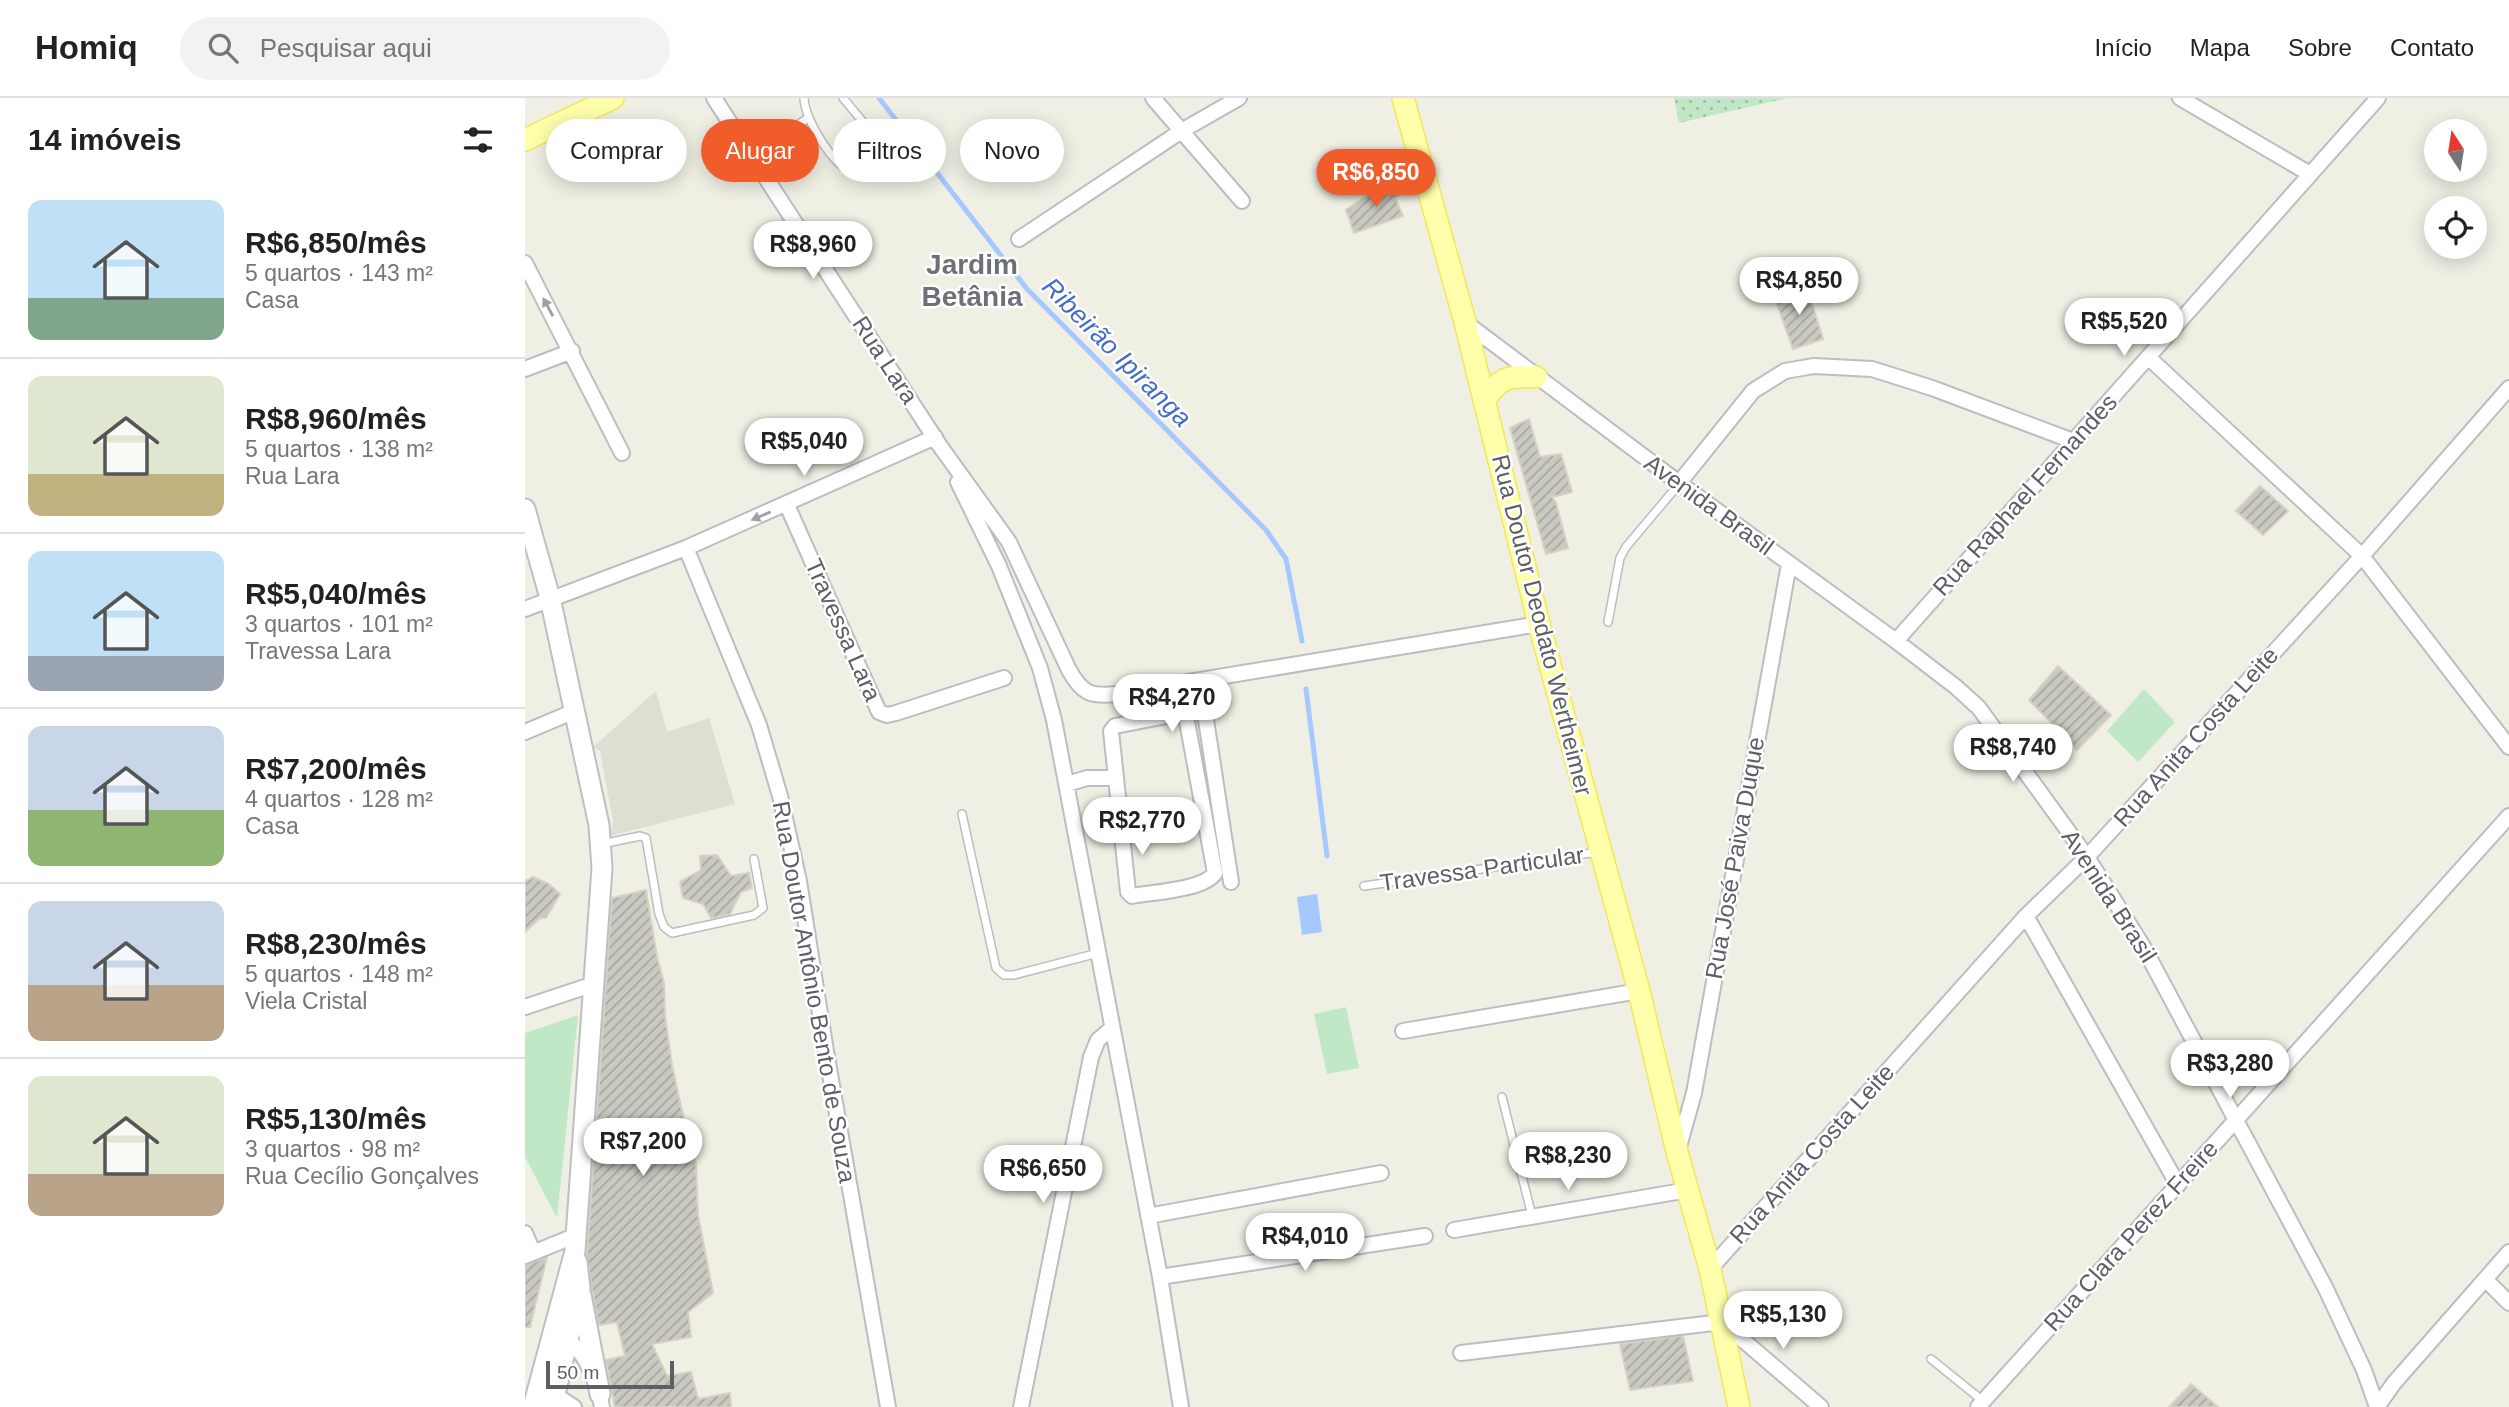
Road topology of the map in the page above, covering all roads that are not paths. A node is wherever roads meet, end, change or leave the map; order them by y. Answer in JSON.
{"nodes":[{"id":1,"x":613,"y":98,"type":"edge"},
{"id":2,"x":714,"y":98,"type":"edge"},
{"id":3,"x":804,"y":98,"type":"edge"},
{"id":4,"x":843,"y":98,"type":"edge"},
{"id":5,"x":1153,"y":98,"type":"edge"},
{"id":6,"x":1239,"y":98,"type":"edge"},
{"id":7,"x":1403,"y":98,"type":"edge"},
{"id":8,"x":2180,"y":98,"type":"edge"},
{"id":9,"x":2378,"y":98,"type":"edge"},
{"id":10,"x":808,"y":118,"type":"joint"},
{"id":11,"x":728,"y":119,"type":"edge"},
{"id":12,"x":1183,"y":131,"type":"junction"},
{"id":13,"x":525,"y":141,"type":"edge"},
{"id":14,"x":2310,"y":174,"type":"junction"},
{"id":15,"x":769,"y":182,"type":"edge"},
{"id":16,"x":1242,"y":201,"type":"dead end"},
{"id":17,"x":1019,"y":239,"type":"dead end"},
{"id":18,"x":525,"y":263,"type":"edge"},
{"id":19,"x":1465,"y":322,"type":"junction"},
{"id":20,"x":572,"y":351,"type":"junction"},
{"id":21,"x":2148,"y":356,"type":"junction"},
{"id":22,"x":525,"y":369,"type":"edge"},
{"id":23,"x":1536,"y":377,"type":"junction"},
{"id":24,"x":2509,"y":388,"type":"edge"},
{"id":25,"x":1484,"y":401,"type":"junction"},
{"id":26,"x":2073,"y":441,"type":"junction"},
{"id":27,"x":937,"y":442,"type":"junction"},
{"id":28,"x":622,"y":453,"type":"dead end"},
{"id":29,"x":1679,"y":484,"type":"junction"},
{"id":30,"x":787,"y":505,"type":"junction"},
{"id":31,"x":525,"y":509,"type":"edge"},
{"id":32,"x":686,"y":548,"type":"junction"},
{"id":33,"x":2362,"y":556,"type":"junction"},
{"id":34,"x":1789,"y":564,"type":"junction"},
{"id":35,"x":550,"y":598,"type":"junction"},
{"id":36,"x":525,"y":609,"type":"edge"},
{"id":37,"x":1608,"y":622,"type":"dead end"},
{"id":38,"x":1539,"y":624,"type":"junction"},
{"id":39,"x":1896,"y":641,"type":"junction"},
{"id":40,"x":1005,"y":678,"type":"dead end"},
{"id":41,"x":1200,"y":681,"type":"junction"},
{"id":42,"x":575,"y":711,"type":"junction"},
{"id":43,"x":525,"y":732,"type":"edge"},
{"id":44,"x":2509,"y":747,"type":"edge"},
{"id":45,"x":1116,"y":778,"type":"junction"},
{"id":46,"x":1067,"y":784,"type":"junction"},
{"id":47,"x":962,"y":814,"type":"dead end"},
{"id":48,"x":2509,"y":817,"type":"edge"},
{"id":49,"x":601,"y":844,"type":"junction"},
{"id":50,"x":1600,"y":851,"type":"junction"},
{"id":51,"x":2087,"y":857,"type":"junction"},
{"id":52,"x":754,"y":859,"type":"dead end"},
{"id":53,"x":1231,"y":882,"type":"dead end"},
{"id":54,"x":1364,"y":886,"type":"dead end"},
{"id":55,"x":2026,"y":916,"type":"junction"},
{"id":56,"x":1099,"y":953,"type":"junction"},
{"id":57,"x":594,"y":984,"type":"junction"},
{"id":58,"x":1639,"y":991,"type":"junction"},
{"id":59,"x":525,"y":1007,"type":"edge"},
{"id":60,"x":1112,"y":1028,"type":"junction"},
{"id":61,"x":1403,"y":1031,"type":"dead end"},
{"id":62,"x":1502,"y":1097,"type":"dead end"},
{"id":63,"x":2236,"y":1120,"type":"junction"},
{"id":64,"x":1677,"y":1152,"type":"junction"},
{"id":65,"x":1381,"y":1172,"type":"dead end"},
{"id":66,"x":2178,"y":1185,"type":"junction"},
{"id":67,"x":1688,"y":1190,"type":"junction"},
{"id":68,"x":1148,"y":1216,"type":"junction"},
{"id":69,"x":1532,"y":1216,"type":"junction"},
{"id":70,"x":1454,"y":1230,"type":"dead end"},
{"id":71,"x":525,"y":1233,"type":"edge"},
{"id":72,"x":1425,"y":1236,"type":"dead end"},
{"id":73,"x":576,"y":1243,"type":"junction"},
{"id":74,"x":2509,"y":1252,"type":"edge"},
{"id":75,"x":529,"y":1254,"type":"edge"},
{"id":76,"x":1710,"y":1269,"type":"junction"},
{"id":77,"x":1160,"y":1278,"type":"junction"},
{"id":78,"x":2485,"y":1279,"type":"junction"},
{"id":79,"x":580,"y":1288,"type":"junction"},
{"id":80,"x":2509,"y":1303,"type":"edge"},
{"id":81,"x":1722,"y":1322,"type":"junction"},
{"id":82,"x":560,"y":1336,"type":"junction"},
{"id":83,"x":1461,"y":1353,"type":"dead end"},
{"id":84,"x":1931,"y":1359,"type":"dead end"},
{"id":85,"x":538,"y":1384,"type":"junction"},
{"id":86,"x":554,"y":1400,"type":"edge"},
{"id":87,"x":601,"y":1401,"type":"edge"},
{"id":88,"x":1980,"y":1404,"type":"edge"},
{"id":89,"x":533,"y":1407,"type":"edge"},
{"id":90,"x":574,"y":1407,"type":"edge"},
{"id":91,"x":888,"y":1407,"type":"edge"},
{"id":92,"x":1021,"y":1407,"type":"edge"},
{"id":93,"x":1181,"y":1407,"type":"edge"},
{"id":94,"x":1739,"y":1407,"type":"edge"},
{"id":95,"x":1821,"y":1407,"type":"edge"},
{"id":96,"x":2377,"y":1407,"type":"edge"}],
"edges":[{"from":1,"to":13,"type":"main road"},
{"from":2,"to":11,"type":"street","name":"Rua Lara"},
{"from":3,"to":10,"type":"lane"},
{"from":4,"to":10,"type":"lane"},
{"from":5,"to":12,"type":"street"},
{"from":6,"to":12,"type":"street"},
{"from":7,"to":19,"type":"main road","name":"Rua Doutor Deodato Wertheimer"},
{"from":8,"to":14,"type":"street"},
{"from":9,"to":14,"type":"street","name":"Rua Raphael Fernandes"},
{"from":12,"to":16,"type":"street"},
{"from":12,"to":17,"type":"street"},
{"from":14,"to":21,"type":"street","name":"Rua Raphael Fernandes"},
{"from":15,"to":27,"type":"street","name":"Rua Lara"},
{"from":20,"to":18,"type":"street","one_way":true},
{"from":19,"to":23,"type":"street","name":"Avenida Brasil"},
{"from":19,"to":25,"type":"main road","name":"Rua Doutor Deodato Wertheimer"},
{"from":20,"to":22,"type":"street"},
{"from":20,"to":28,"type":"street"},
{"from":21,"to":26,"type":"street","name":"Rua Raphael Fernandes"},
{"from":21,"to":33,"type":"street"},
{"from":23,"to":25,"type":"main road"},
{"from":23,"to":29,"type":"street","name":"Avenida Brasil"},
{"from":24,"to":33,"type":"street","name":"Rua Anita Costa Leite"},
{"from":25,"to":38,"type":"main road","name":"Rua Doutor Deodato Wertheimer"},
{"from":26,"to":29,"type":"street"},
{"from":26,"to":39,"type":"street","name":"Rua Raphael Fernandes"},
{"from":27,"to":30,"type":"street"},
{"from":27,"to":41,"type":"street"},
{"from":27,"to":46,"type":"street"},
{"from":29,"to":34,"type":"street","name":"Avenida Brasil"},
{"from":29,"to":37,"type":"lane"},
{"from":30,"to":32,"type":"street","one_way":true},
{"from":30,"to":40,"type":"street","name":"Travessa Lara"},
{"from":31,"to":35,"type":"main road"},
{"from":32,"to":35,"type":"street"},
{"from":32,"to":91,"type":"street","name":"Rua Doutor Antônio Bento de Souza"},
{"from":33,"to":44,"type":"street"},
{"from":33,"to":51,"type":"street","name":"Rua Anita Costa Leite"},
{"from":34,"to":39,"type":"street","name":"Avenida Brasil"},
{"from":34,"to":64,"type":"street","name":"Rua José Paiva Duque"},
{"from":35,"to":36,"type":"street"},
{"from":35,"to":42,"type":"main road"},
{"from":38,"to":41,"type":"street"},
{"from":38,"to":50,"type":"main road","name":"Rua Doutor Deodato Wertheimer"},
{"from":39,"to":51,"type":"street","name":"Avenida Brasil"},
{"from":41,"to":53,"type":"street"},
{"from":42,"to":43,"type":"street"},
{"from":42,"to":49,"type":"main road"},
{"from":45,"to":45,"type":"street"},
{"from":45,"to":46,"type":"street"},
{"from":46,"to":56,"type":"street"},
{"from":47,"to":56,"type":"lane"},
{"from":48,"to":63,"type":"street","name":"Rua Clara Perez Freire"},
{"from":49,"to":52,"type":"lane"},
{"from":49,"to":57,"type":"main road"},
{"from":50,"to":54,"type":"lane","name":"Travessa Particular"},
{"from":50,"to":58,"type":"main road","name":"Rua Doutor Deodato Wertheimer"},
{"from":51,"to":55,"type":"street","name":"Rua Anita Costa Leite"},
{"from":51,"to":63,"type":"street","name":"Avenida Brasil"},
{"from":55,"to":66,"type":"street"},
{"from":55,"to":76,"type":"street","name":"Rua Anita Costa Leite"},
{"from":56,"to":60,"type":"street"},
{"from":57,"to":59,"type":"street"},
{"from":57,"to":73,"type":"main road"},
{"from":58,"to":61,"type":"street"},
{"from":58,"to":64,"type":"main road","name":"Rua Doutor Deodato Wertheimer"},
{"from":60,"to":68,"type":"street"},
{"from":60,"to":92,"type":"street"},
{"from":62,"to":69,"type":"lane"},
{"from":63,"to":66,"type":"street","name":"Rua Clara Perez Freire"},
{"from":63,"to":96,"type":"street","name":"Avenida Brasil"},
{"from":64,"to":67,"type":"main road","name":"Rua Doutor Deodato Wertheimer"},
{"from":65,"to":68,"type":"street"},
{"from":66,"to":88,"type":"street","name":"Rua Clara Perez Freire"},
{"from":67,"to":69,"type":"street"},
{"from":67,"to":76,"type":"main road","name":"Rua Doutor Deodato Wertheimer"},
{"from":68,"to":77,"type":"street"},
{"from":69,"to":70,"type":"street"},
{"from":71,"to":75,"type":"street"},
{"from":72,"to":77,"type":"street"},
{"from":73,"to":75,"type":"street"},
{"from":73,"to":79,"type":"main road"},
{"from":73,"to":82,"type":"main road"},
{"from":74,"to":78,"type":"street"},
{"from":76,"to":81,"type":"main road","name":"Rua Doutor Deodato Wertheimer"},
{"from":77,"to":93,"type":"street"},
{"from":78,"to":80,"type":"street"},
{"from":78,"to":96,"type":"street"},
{"from":79,"to":82,"type":"main road"},
{"from":79,"to":87,"type":"main road"},
{"from":81,"to":83,"type":"street"},
{"from":81,"to":94,"type":"main road","name":"Rua Doutor Deodato Wertheimer"},
{"from":81,"to":95,"type":"street"},
{"from":82,"to":85,"type":"main road"},
{"from":82,"to":86,"type":"main road"},
{"from":82,"to":87,"type":"street"},
{"from":84,"to":88,"type":"lane"},
{"from":85,"to":86,"type":"street"},
{"from":85,"to":89,"type":"main road"},
{"from":86,"to":90,"type":"street"}]}
